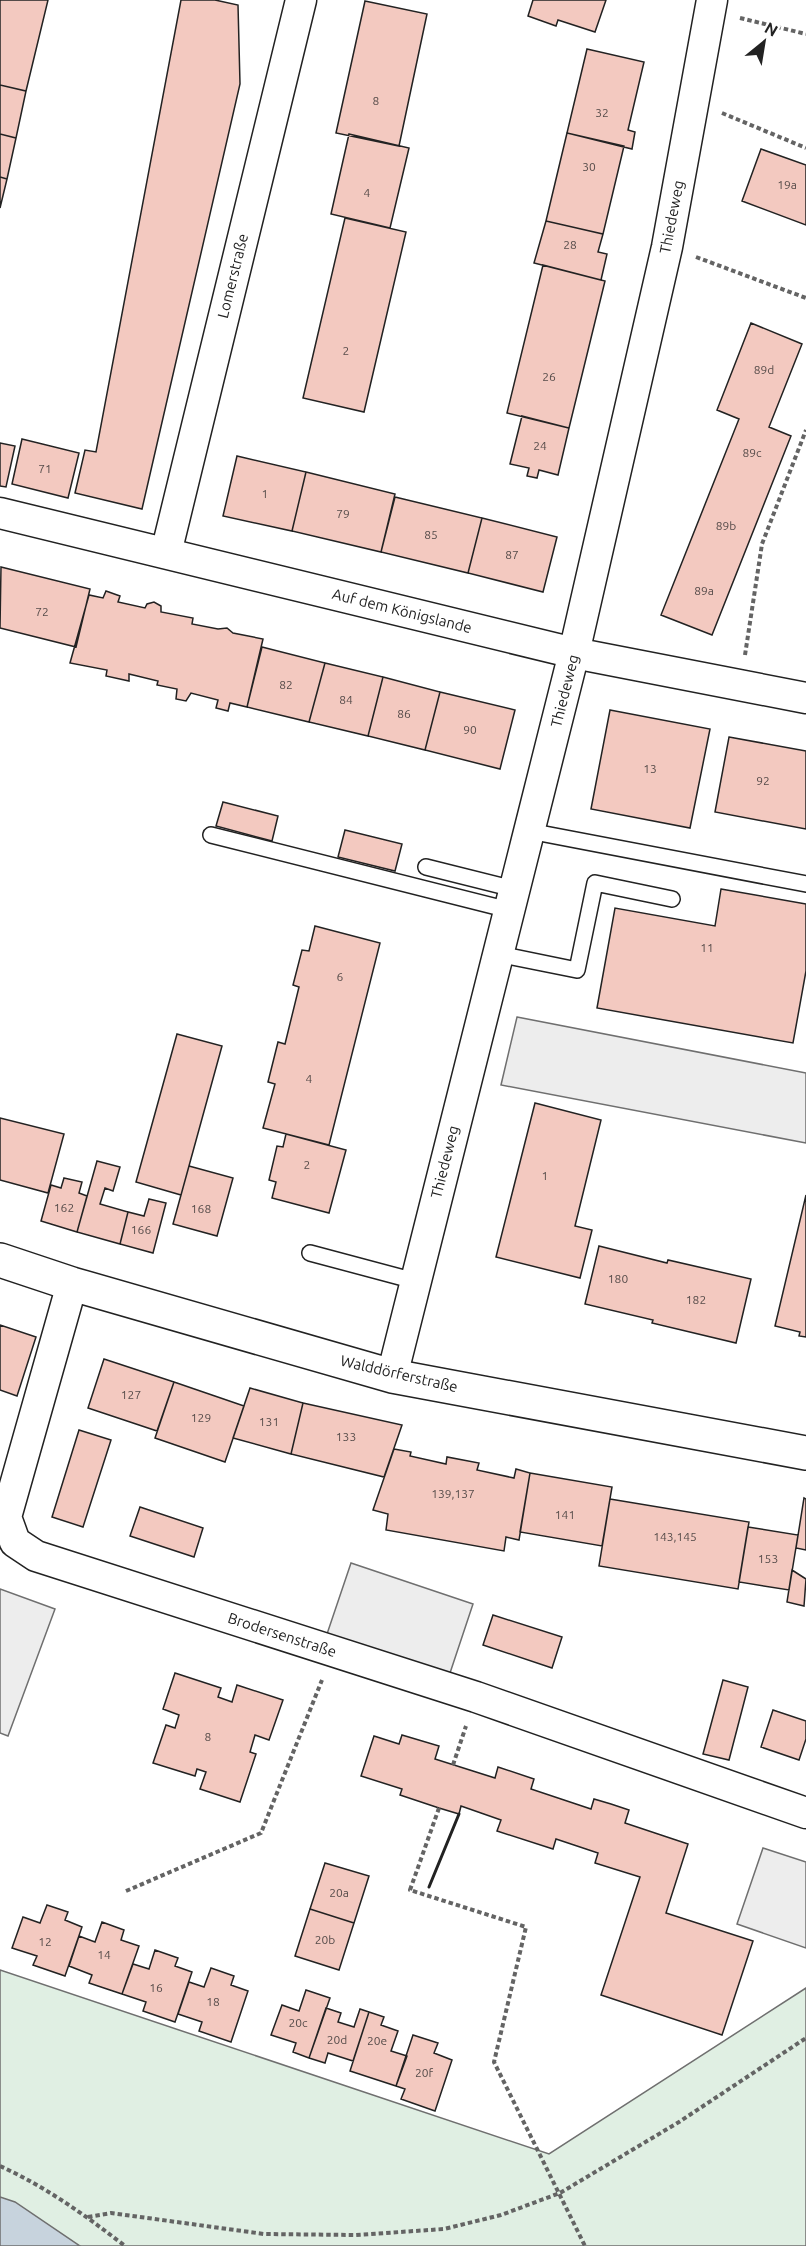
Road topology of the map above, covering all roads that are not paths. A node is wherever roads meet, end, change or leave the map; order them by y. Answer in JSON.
{"nodes":[{"id":1,"x":301,"y":0,"type":"edge"},
{"id":2,"x":711,"y":6,"type":"edge"},
{"id":3,"x":0,"y":513,"type":"edge"},
{"id":4,"x":166,"y":553,"type":"junction"},
{"id":5,"x":574,"y":653,"type":"junction"},
{"id":6,"x":806,"y":698,"type":"edge"},
{"id":7,"x":529,"y":831,"type":"junction"},
{"id":8,"x":211,"y":835,"type":"dead end"},
{"id":9,"x":426,"y":867,"type":"dead end"},
{"id":10,"x":806,"y":884,"type":"edge"},
{"id":11,"x":512,"y":899,"type":"junction"},
{"id":12,"x":672,"y":899,"type":"dead end"},
{"id":13,"x":498,"y":954,"type":"junction"},
{"id":14,"x":310,"y":1253,"type":"dead end"},
{"id":15,"x":0,"y":1260,"type":"edge"},
{"id":16,"x":415,"y":1281,"type":"junction"},
{"id":17,"x":72,"y":1284,"type":"junction"},
{"id":18,"x":392,"y":1376,"type":"junction"},
{"id":19,"x":806,"y":1453,"type":"edge"},
{"id":20,"x":806,"y":1813,"type":"edge"}],
"edges":[{"from":1,"to":4,"type":"street","name":"Lomerstraße"},
{"from":2,"to":5,"type":"street","name":"Thiedeweg"},
{"from":3,"to":4,"type":"street","name":"Auf dem Königslande"},
{"from":4,"to":5,"type":"street","name":"Auf dem Königslande"},
{"from":5,"to":6,"type":"street","name":"Auf dem Königslande"},
{"from":5,"to":7,"type":"street","name":"Thiedeweg"},
{"from":7,"to":10,"type":"lane"},
{"from":7,"to":11,"type":"street","name":"Thiedeweg"},
{"from":8,"to":11,"type":"lane"},
{"from":9,"to":11,"type":"lane"},
{"from":11,"to":13,"type":"street","name":"Thiedeweg"},
{"from":12,"to":13,"type":"lane"},
{"from":13,"to":16,"type":"street","name":"Thiedeweg"},
{"from":14,"to":16,"type":"lane"},
{"from":15,"to":17,"type":"street","name":"Walddörferstraße"},
{"from":16,"to":18,"type":"street","name":"Thiedeweg"},
{"from":17,"to":18,"type":"street","name":"Walddörferstraße"},
{"from":17,"to":20,"type":"street","name":"Brodersenstraße"},
{"from":18,"to":19,"type":"street","name":"Walddörferstraße"}]}
